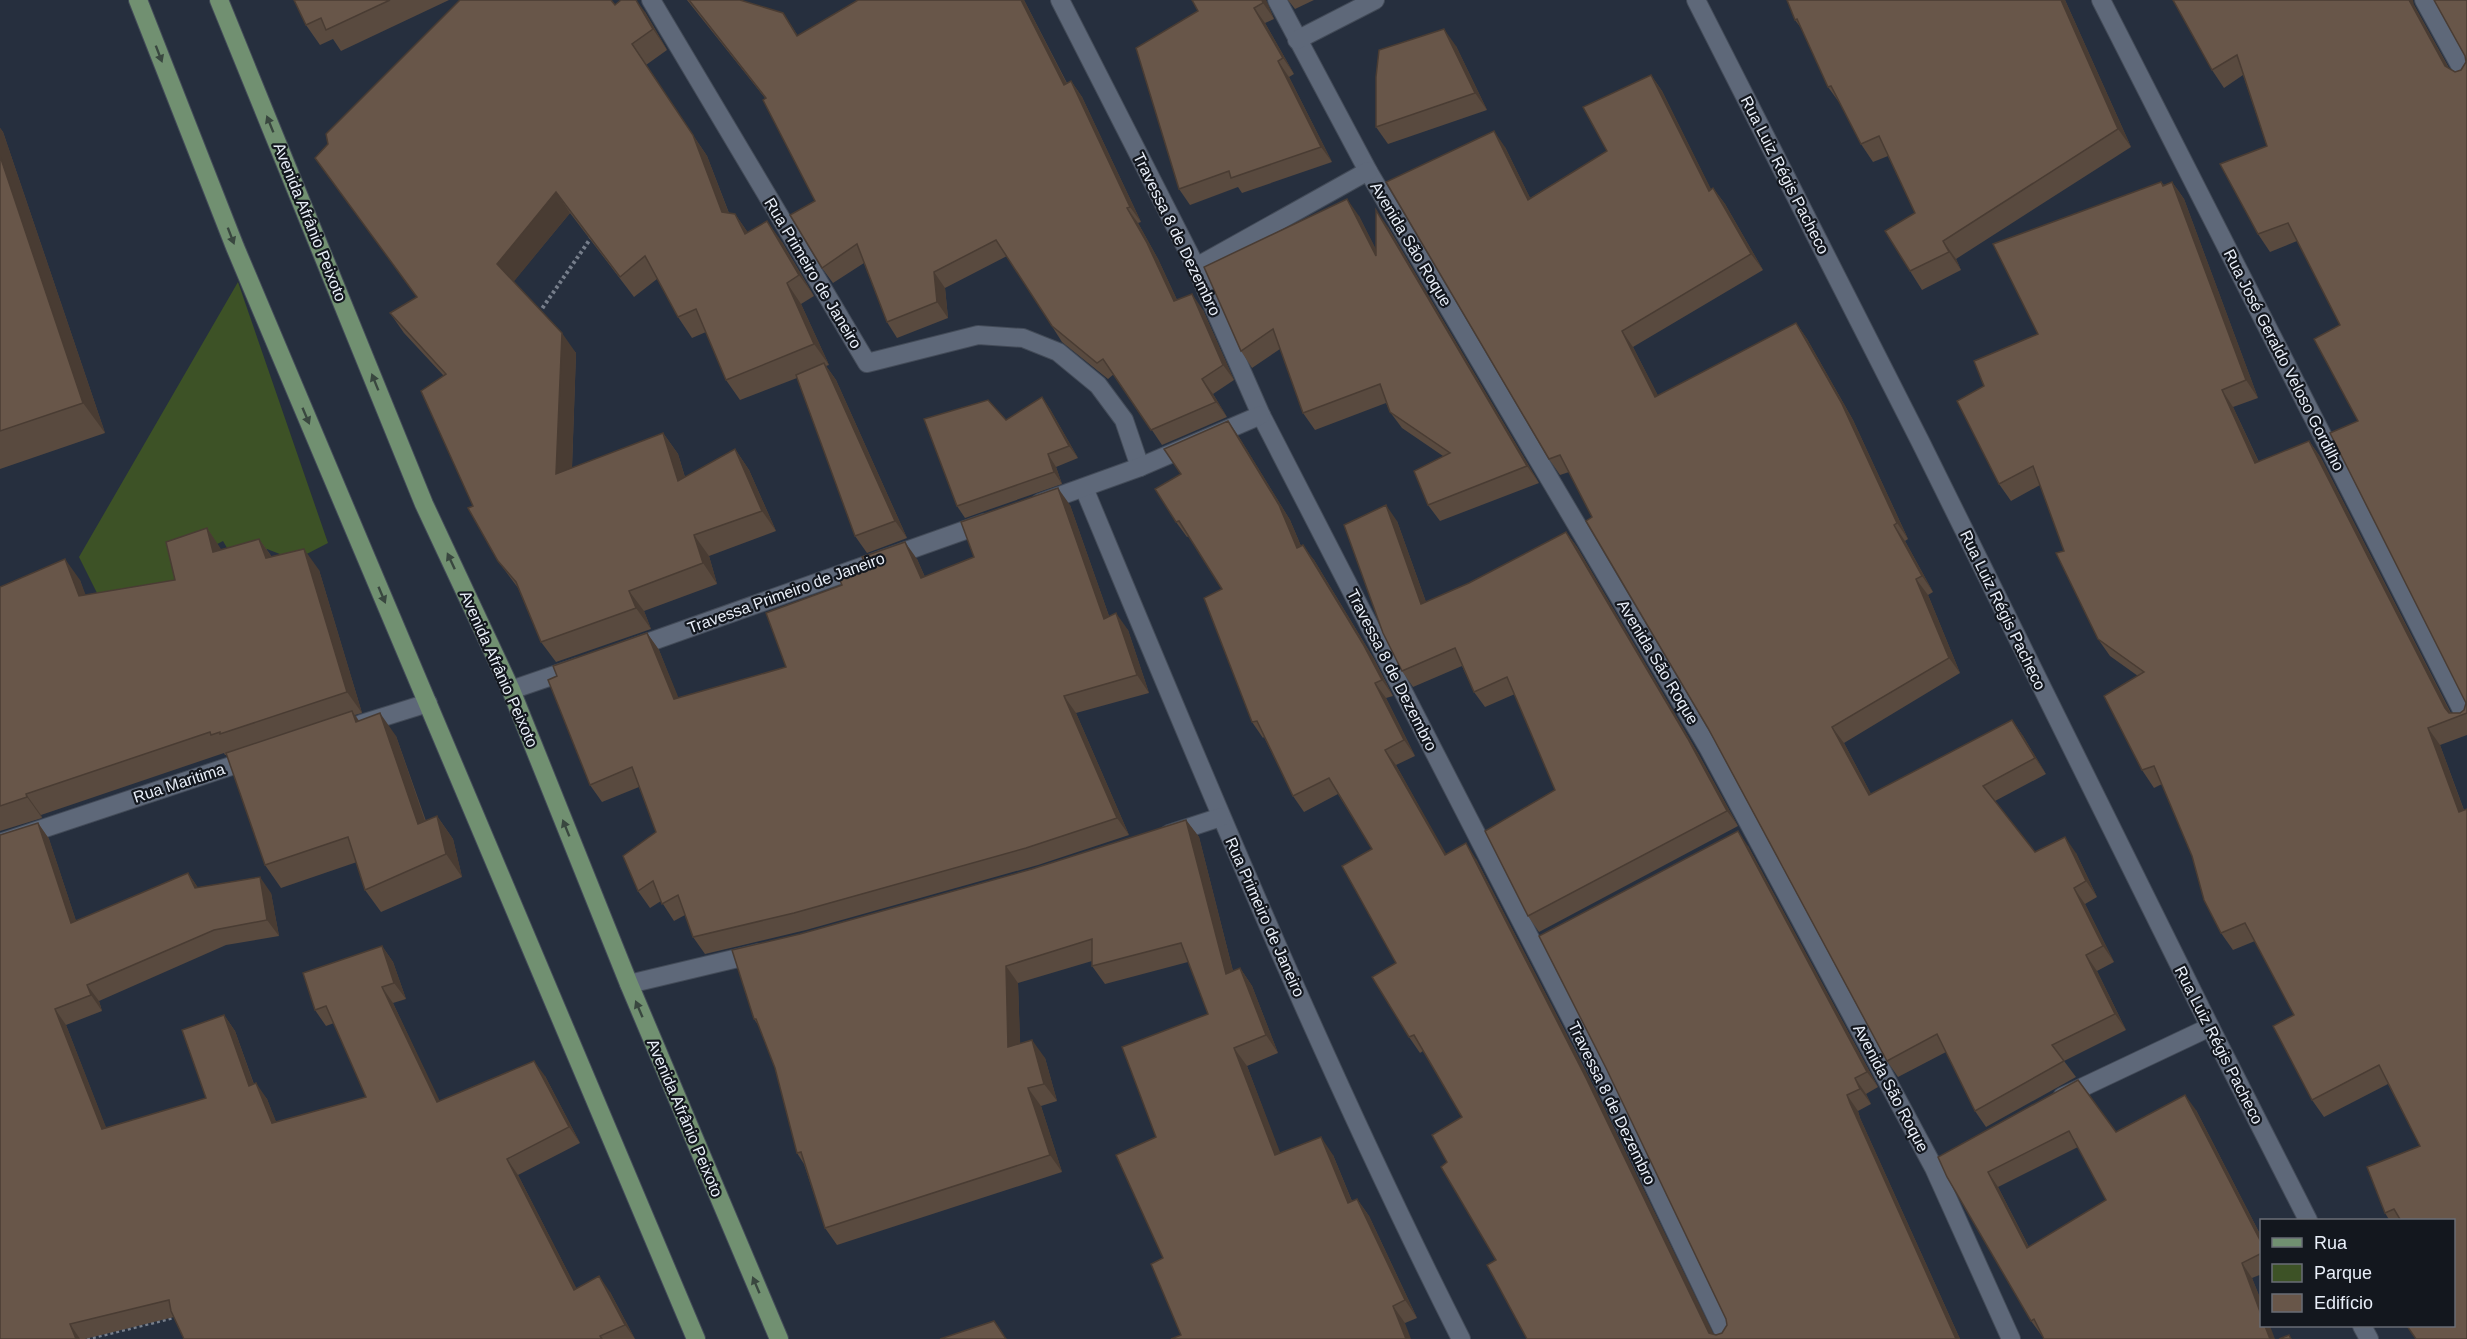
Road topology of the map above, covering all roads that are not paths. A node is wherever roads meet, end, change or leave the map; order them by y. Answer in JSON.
{"nodes":[{"id":1,"x":138,"y":0,"type":"edge"},
{"id":2,"x":219,"y":0,"type":"edge"},
{"id":3,"x":651,"y":0,"type":"edge"},
{"id":4,"x":1059,"y":0,"type":"edge"},
{"id":5,"x":1277,"y":0,"type":"edge"},
{"id":6,"x":1375,"y":0,"type":"edge"},
{"id":7,"x":1696,"y":0,"type":"edge"},
{"id":8,"x":2101,"y":0,"type":"edge"},
{"id":9,"x":2424,"y":0,"type":"edge"},
{"id":10,"x":1298,"y":40,"type":"junction"},
{"id":11,"x":2467,"y":78,"type":"edge"},
{"id":12,"x":1368,"y":171,"type":"junction"},
{"id":13,"x":1196,"y":267,"type":"junction"},
{"id":14,"x":1261,"y":415,"type":"junction"},
{"id":15,"x":1140,"y":467,"type":"junction"},
{"id":16,"x":1084,"y":488,"type":"junction"},
{"id":17,"x":1028,"y":507,"type":"edge"},
{"id":18,"x":1006,"y":515,"type":"edge"},
{"id":19,"x":613,"y":655,"type":"edge"},
{"id":20,"x":590,"y":663,"type":"edge"},
{"id":21,"x":512,"y":690,"type":"junction"},
{"id":22,"x":428,"y":703,"type":"junction"},
{"id":23,"x":2467,"y":720,"type":"edge"},
{"id":24,"x":349,"y":728,"type":"edge"},
{"id":25,"x":270,"y":753,"type":"edge"},
{"id":26,"x":1221,"y":817,"type":"junction"},
{"id":27,"x":1154,"y":839,"type":"edge"},
{"id":28,"x":0,"y":843,"type":"edge"},
{"id":29,"x":1555,"y":936,"type":"edge"},
{"id":30,"x":1534,"y":947,"type":"junction"},
{"id":31,"x":777,"y":949,"type":"edge"},
{"id":32,"x":628,"y":984,"type":"junction"},
{"id":33,"x":2210,"y":1027,"type":"junction"},
{"id":34,"x":2048,"y":1105,"type":"edge"},
{"id":35,"x":1954,"y":1156,"type":"edge"},
{"id":36,"x":1934,"y":1168,"type":"junction"},
{"id":37,"x":2307,"y":1219,"type":"edge"},
{"id":38,"x":696,"y":1339,"type":"edge"},
{"id":39,"x":779,"y":1339,"type":"edge"},
{"id":40,"x":1461,"y":1339,"type":"edge"},
{"id":41,"x":1727,"y":1339,"type":"edge"},
{"id":42,"x":2011,"y":1339,"type":"edge"}],
"edges":[{"from":1,"to":22,"type":"main road","one_way":true},
{"from":21,"to":2,"type":"main road","name":"Avenida Afrânio Peixoto","one_way":true},
{"from":3,"to":15,"type":"street","name":"Rua Primeiro de Janeiro"},
{"from":4,"to":13,"type":"street","name":"Travessa 8 de Dezembro"},
{"from":5,"to":10,"type":"street","name":"Avenida São Roque"},
{"from":6,"to":10,"type":"street"},
{"from":7,"to":33,"type":"street","name":"Rua Luiz Régis Pacheco"},
{"from":8,"to":23,"type":"street","name":"Rua José Geraldo Veloso Gordilho"},
{"from":9,"to":11,"type":"street"},
{"from":10,"to":12,"type":"street","name":"Avenida São Roque"},
{"from":12,"to":13,"type":"street"},
{"from":12,"to":36,"type":"street","name":"Avenida São Roque"},
{"from":13,"to":14,"type":"street","name":"Travessa 8 de Dezembro"},
{"from":14,"to":15,"type":"street"},
{"from":14,"to":30,"type":"street","name":"Travessa 8 de Dezembro"},
{"from":15,"to":16,"type":"street"},
{"from":16,"to":17,"type":"street"},
{"from":16,"to":26,"type":"street","name":"Rua Primeiro de Janeiro"},
{"from":18,"to":19,"type":"street","name":"Travessa Primeiro de Janeiro"},
{"from":20,"to":21,"type":"street"},
{"from":32,"to":21,"type":"main road","name":"Avenida Afrânio Peixoto","one_way":true},
{"from":22,"to":24,"type":"street"},
{"from":22,"to":38,"type":"main road"},
{"from":25,"to":28,"type":"street","name":"Rua Maritima"},
{"from":26,"to":27,"type":"street"},
{"from":26,"to":40,"type":"street","name":"Rua Primeiro de Janeiro"},
{"from":29,"to":30,"type":"street"},
{"from":30,"to":41,"type":"street","name":"Travessa 8 de Dezembro"},
{"from":31,"to":32,"type":"street"},
{"from":39,"to":32,"type":"main road","name":"Avenida Afrânio Peixoto","one_way":true},
{"from":33,"to":34,"type":"street"},
{"from":33,"to":37,"type":"street","name":"Rua Luiz Régis Pacheco"},
{"from":35,"to":36,"type":"street"},
{"from":36,"to":42,"type":"street","name":"Avenida São Roque"}]}
